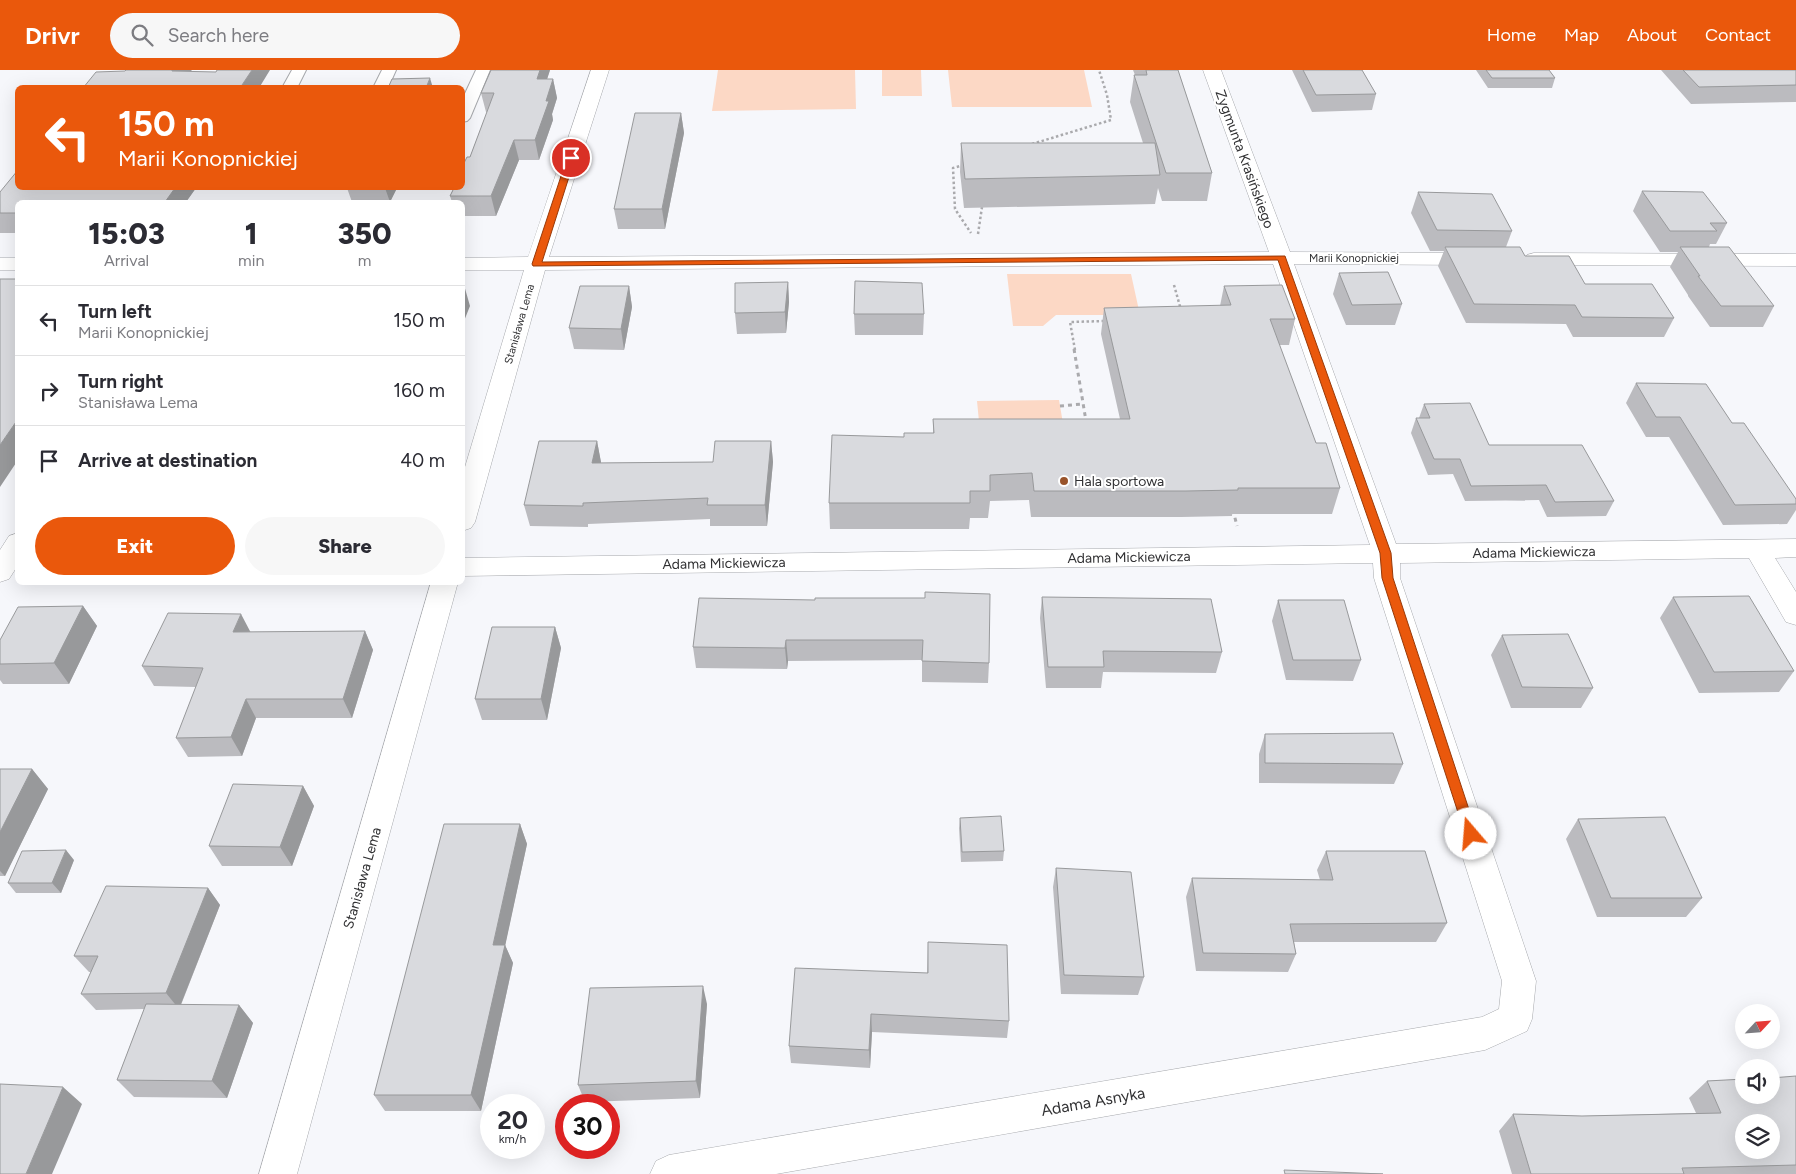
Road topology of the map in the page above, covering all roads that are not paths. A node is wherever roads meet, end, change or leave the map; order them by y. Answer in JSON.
{"nodes":[{"id":1,"x":299,"y":70,"type":"edge"},
{"id":2,"x":389,"y":70,"type":"edge"},
{"id":3,"x":483,"y":70,"type":"edge"},
{"id":4,"x":600,"y":70,"type":"edge"},
{"id":5,"x":1212,"y":70,"type":"edge"},
{"id":6,"x":291,"y":85,"type":"edge"},
{"id":7,"x":382,"y":85,"type":"edge"},
{"id":8,"x":465,"y":111,"type":"edge"},
{"id":9,"x":1282,"y":258,"type":"junction"},
{"id":10,"x":1796,"y":260,"type":"edge"},
{"id":11,"x":0,"y":264,"type":"edge"},
{"id":12,"x":15,"y":264,"type":"edge"},
{"id":13,"x":465,"y":264,"type":"edge"},
{"id":14,"x":536,"y":264,"type":"junction"},
{"id":15,"x":465,"y":512,"type":"edge"},
{"id":16,"x":15,"y":548,"type":"edge"},
{"id":17,"x":1796,"y":548,"type":"edge"},
{"id":18,"x":1758,"y":549,"type":"junction"},
{"id":19,"x":1386,"y":553,"type":"junction"},
{"id":20,"x":465,"y":567,"type":"edge"},
{"id":21,"x":5,"y":569,"type":"edge"},
{"id":22,"x":444,"y":585,"type":"edge"},
{"id":23,"x":1796,"y":615,"type":"edge"},
{"id":24,"x":1515,"y":1019,"type":"joint"},
{"id":25,"x":278,"y":1174,"type":"edge"},
{"id":26,"x":669,"y":1174,"type":"edge"}],
"edges":[{"from":1,"to":6,"type":"lane"},
{"from":2,"to":7,"type":"lane"},
{"from":3,"to":8,"type":"lane"},
{"from":4,"to":14,"type":"street","name":"Stanisława Lema"},
{"from":5,"to":9,"type":"street","name":"Zygmunta Krasińskiego"},
{"from":9,"to":10,"type":"street","name":"Marii Konopnickiej"},
{"from":9,"to":14,"type":"street","name":"Marii Konopnickiej"},
{"from":9,"to":19,"type":"street","name":"Zygmunta Krasińskiego"},
{"from":11,"to":12,"type":"street"},
{"from":13,"to":14,"type":"street","name":"Marii Konopnickiej"},
{"from":14,"to":15,"type":"street","name":"Stanisława Lema"},
{"from":16,"to":21,"type":"street"},
{"from":17,"to":18,"type":"street","name":"Adama Mickiewicza"},
{"from":18,"to":19,"type":"street","name":"Adama Mickiewicza"},
{"from":18,"to":23,"type":"street"},
{"from":19,"to":20,"type":"street","name":"Adama Mickiewicza"},
{"from":19,"to":24,"type":"street","name":"Zygmunta Krasińskiego"},
{"from":22,"to":25,"type":"street","name":"Stanisława Lema"},
{"from":24,"to":26,"type":"street","name":"Adama Asnyka"}]}
